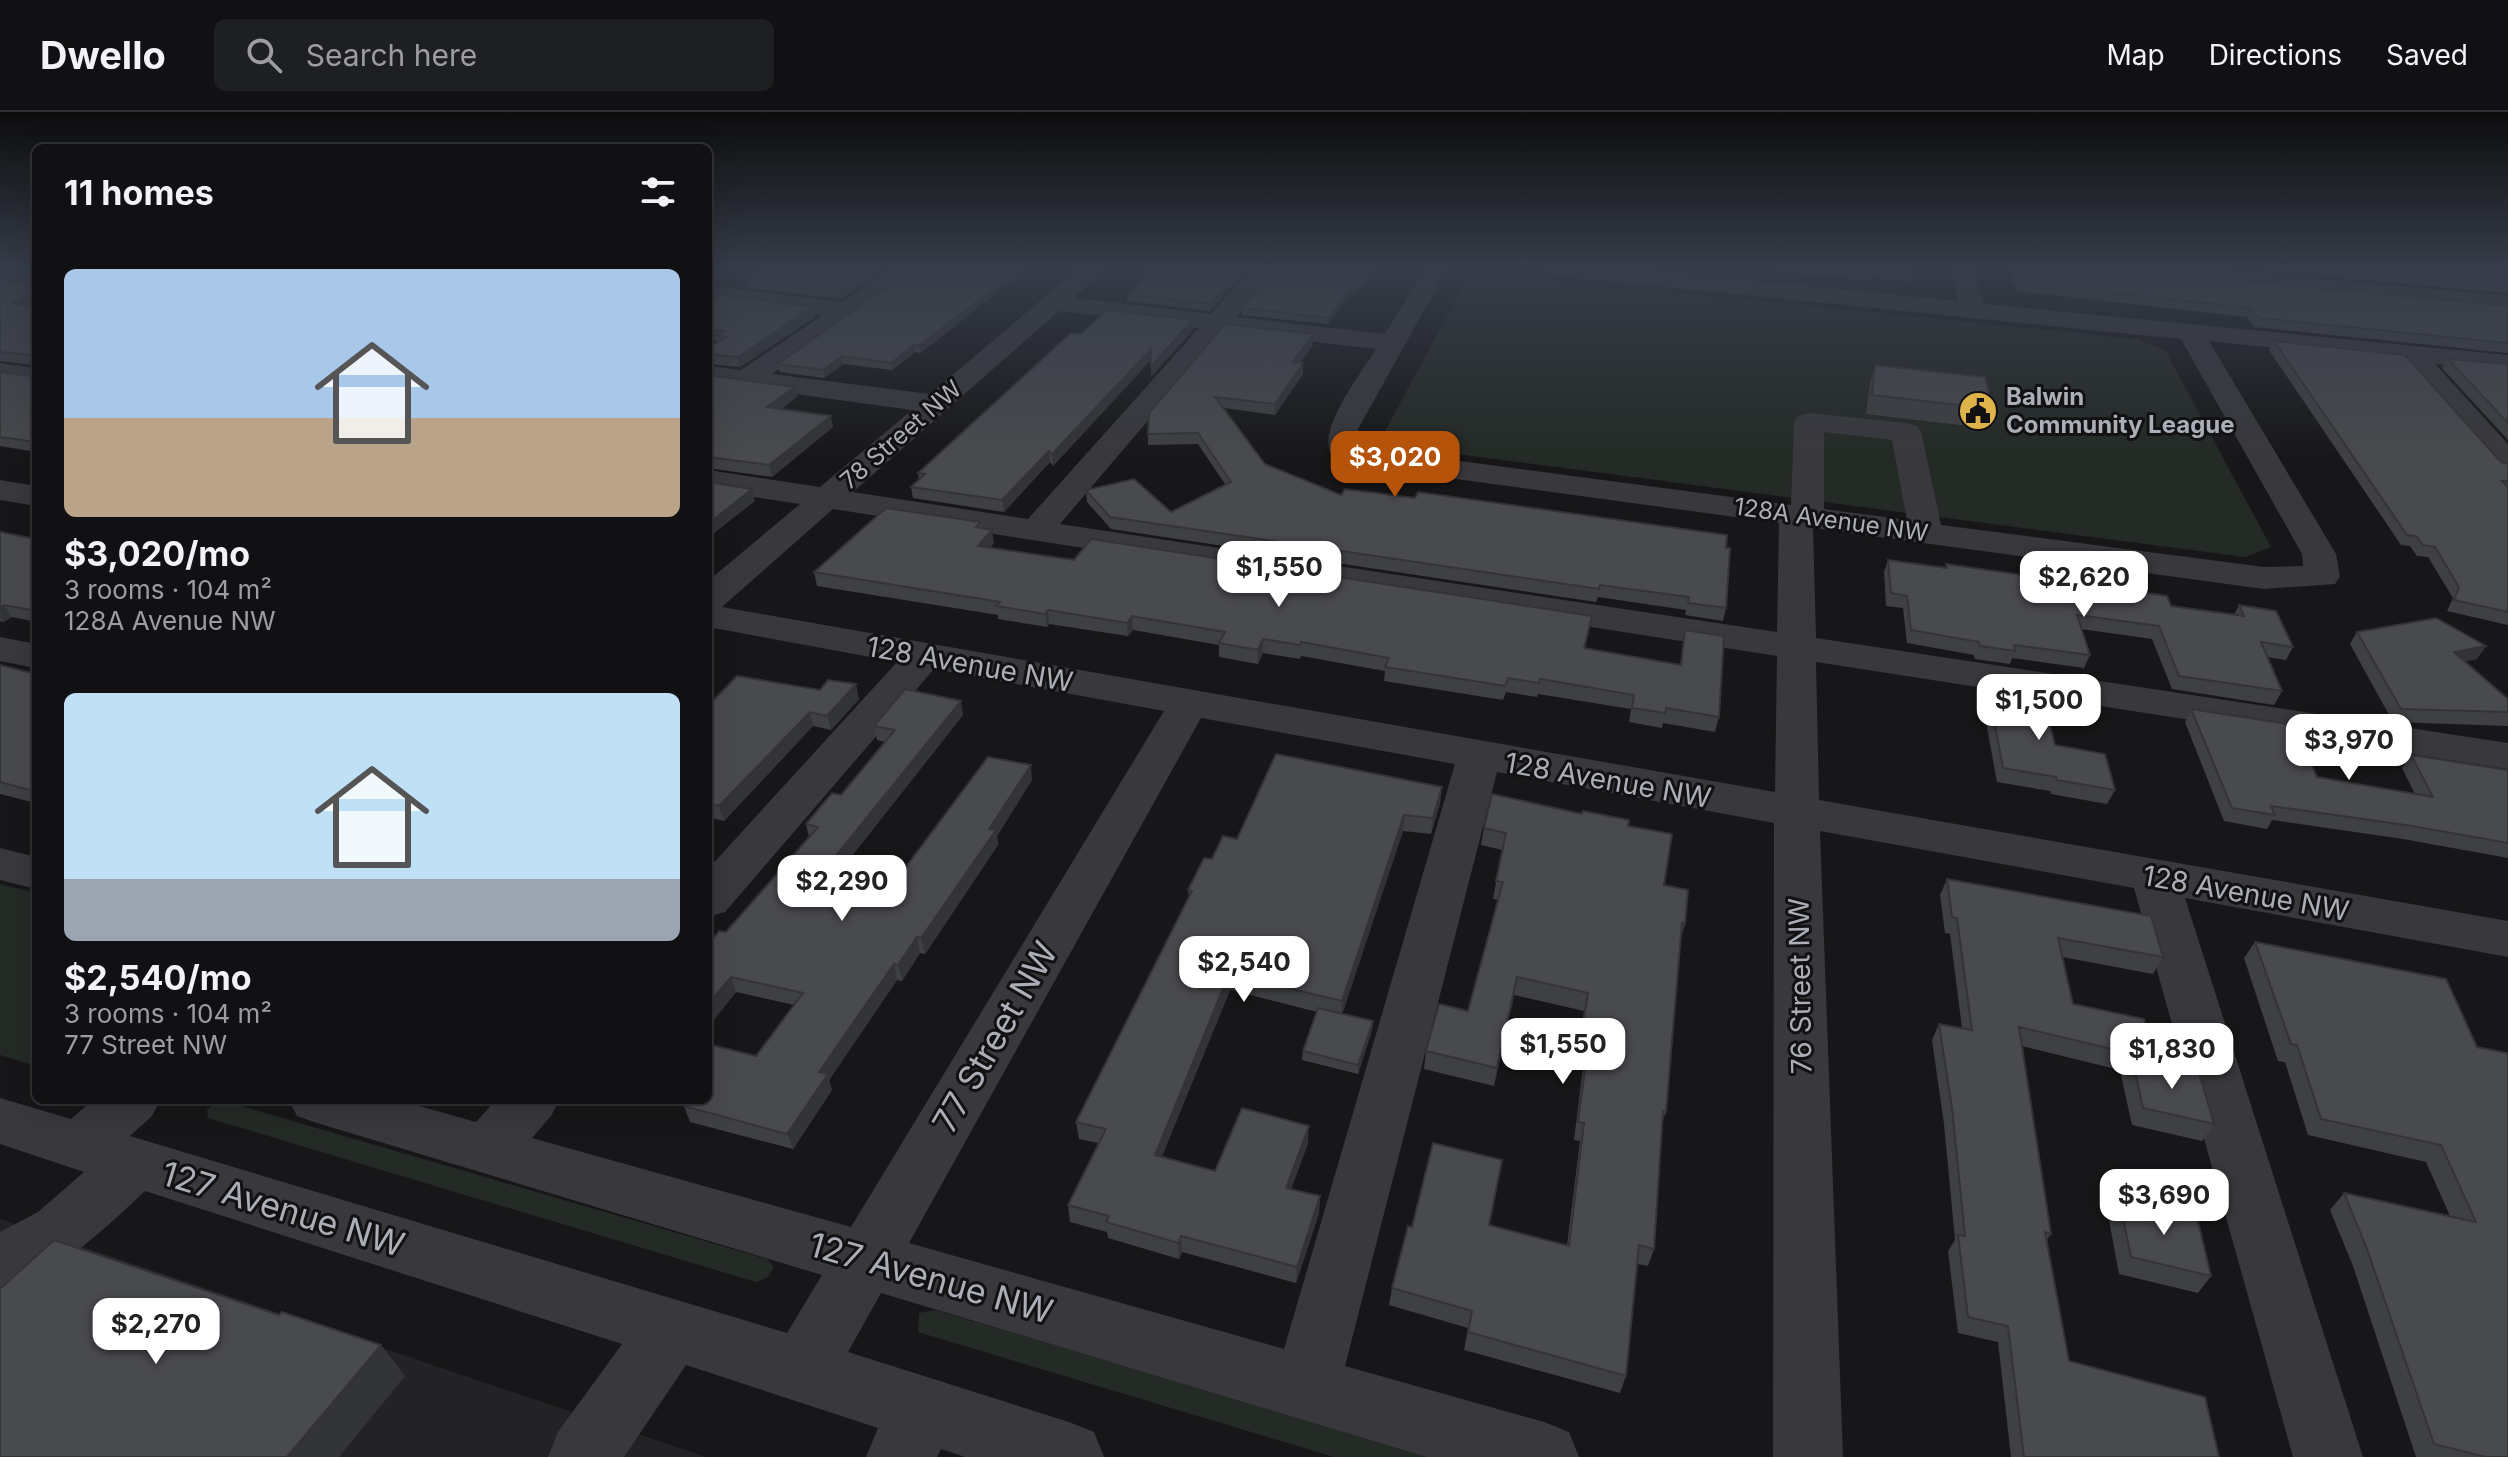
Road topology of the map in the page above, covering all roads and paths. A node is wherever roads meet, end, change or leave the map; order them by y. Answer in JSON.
{"nodes":[{"id":1,"x":2190,"y":331,"type":"edge"},
{"id":2,"x":815,"y":332,"type":"edge"},
{"id":3,"x":1020,"y":332,"type":"edge"},
{"id":4,"x":1209,"y":332,"type":"edge"},
{"id":5,"x":1299,"y":332,"type":"edge"},
{"id":6,"x":1399,"y":332,"type":"edge"},
{"id":7,"x":2198,"y":332,"type":"edge"},
{"id":8,"x":1393,"y":343,"type":"junction"},
{"id":9,"x":2410,"y":353,"type":"junction"},
{"id":10,"x":2508,"y":363,"type":"edge"},
{"id":11,"x":0,"y":371,"type":"edge"},
{"id":12,"x":32,"y":375,"type":"edge"},
{"id":13,"x":712,"y":375,"type":"edge"},
{"id":14,"x":746,"y":379,"type":"junction"},
{"id":15,"x":936,"y":404,"type":"junction"},
{"id":16,"x":2508,"y":463,"type":"edge"},
{"id":17,"x":712,"y":481,"type":"edge"},
{"id":18,"x":0,"y":490,"type":"edge"},
{"id":19,"x":32,"y":495,"type":"edge"},
{"id":20,"x":826,"y":498,"type":"junction"},
{"id":21,"x":1802,"y":516,"type":"junction"},
{"id":22,"x":1037,"y":529,"type":"junction"},
{"id":23,"x":1926,"y":533,"type":"junction"},
{"id":24,"x":712,"y":597,"type":"edge"},
{"id":25,"x":712,"y":617,"type":"edge"},
{"id":26,"x":1796,"y":647,"type":"junction"},
{"id":27,"x":0,"y":649,"type":"edge"},
{"id":28,"x":32,"y":655,"type":"edge"},
{"id":29,"x":924,"y":656,"type":"junction"},
{"id":30,"x":1188,"y":704,"type":"junction"},
{"id":31,"x":2508,"y":756,"type":"edge"},
{"id":32,"x":1479,"y":757,"type":"junction"},
{"id":33,"x":1797,"y":813,"type":"junction"},
{"id":34,"x":0,"y":864,"type":"edge"},
{"id":35,"x":32,"y":872,"type":"edge"},
{"id":36,"x":2155,"y":877,"type":"junction"},
{"id":37,"x":712,"y":895,"type":"edge"},
{"id":38,"x":2508,"y":939,"type":"edge"},
{"id":39,"x":130,"y":1104,"type":"edge"},
{"id":40,"x":331,"y":1104,"type":"edge"},
{"id":41,"x":527,"y":1104,"type":"edge"},
{"id":42,"x":0,"y":1121,"type":"edge"},
{"id":43,"x":487,"y":1149,"type":"junction"},
{"id":44,"x":108,"y":1155,"type":"junction"},
{"id":45,"x":866,"y":1260,"type":"junction"},
{"id":46,"x":0,"y":1264,"type":"edge"},
{"id":47,"x":671,"y":1330,"type":"junction"},
{"id":48,"x":802,"y":1370,"type":"junction"},
{"id":49,"x":1306,"y":1388,"type":"junction"},
{"id":50,"x":913,"y":1434,"type":"edge"},
{"id":51,"x":583,"y":1457,"type":"edge"},
{"id":52,"x":1069,"y":1457,"type":"edge"},
{"id":53,"x":1544,"y":1457,"type":"edge"},
{"id":54,"x":1808,"y":1457,"type":"edge"},
{"id":55,"x":2328,"y":1457,"type":"edge"}],
"edges":[{"from":1,"to":23,"type":"street","name":"128A Avenue NW"},
{"from":2,"to":14,"type":"street"},
{"from":3,"to":15,"type":"street","name":"78 Street NW"},
{"from":4,"to":22,"type":"street"},
{"from":5,"to":8,"type":"street"},
{"from":6,"to":8,"type":"street"},
{"from":7,"to":9,"type":"street"},
{"from":8,"to":21,"type":"street","name":"128A Avenue NW"},
{"from":9,"to":10,"type":"street"},
{"from":9,"to":16,"type":"street"},
{"from":11,"to":12,"type":"street"},
{"from":13,"to":14,"type":"street"},
{"from":14,"to":15,"type":"street"},
{"from":15,"to":20,"type":"street","name":"78 Street NW"},
{"from":17,"to":20,"type":"street"},
{"from":18,"to":19,"type":"street"},
{"from":20,"to":22,"type":"street"},
{"from":20,"to":24,"type":"street","name":"78 Street NW"},
{"from":21,"to":23,"type":"street","name":"128A Avenue NW"},
{"from":21,"to":23,"type":"street","name":"76 Street NW"},
{"from":21,"to":26,"type":"street","name":"76 Street NW"},
{"from":22,"to":26,"type":"street"},
{"from":25,"to":29,"type":"street","name":"128 Avenue NW"},
{"from":26,"to":31,"type":"street"},
{"from":26,"to":33,"type":"street","name":"76 Street NW"},
{"from":27,"to":28,"type":"street"},
{"from":29,"to":30,"type":"street","name":"128 Avenue NW"},
{"from":29,"to":37,"type":"street"},
{"from":30,"to":32,"type":"street","name":"128 Avenue NW"},
{"from":30,"to":45,"type":"street","name":"77 Street NW"},
{"from":32,"to":33,"type":"street","name":"128 Avenue NW"},
{"from":32,"to":49,"type":"street"},
{"from":33,"to":36,"type":"street","name":"128 Avenue NW"},
{"from":33,"to":54,"type":"street","name":"76 Street NW"},
{"from":34,"to":35,"type":"street"},
{"from":36,"to":38,"type":"street","name":"128 Avenue NW"},
{"from":36,"to":55,"type":"street"},
{"from":39,"to":44,"type":"street"},
{"from":40,"to":43,"type":"street","name":"127 Avenue NW"},
{"from":41,"to":43,"type":"street"},
{"from":42,"to":44,"type":"street","name":"127 Avenue NW"},
{"from":43,"to":45,"type":"street","name":"127 Avenue NW"},
{"from":44,"to":46,"type":"street"},
{"from":44,"to":47,"type":"street","name":"127 Avenue NW"},
{"from":45,"to":48,"type":"street","name":"77 Street NW"},
{"from":45,"to":49,"type":"street","name":"127 Avenue NW"},
{"from":47,"to":48,"type":"street","name":"127 Avenue NW"},
{"from":47,"to":51,"type":"street"},
{"from":48,"to":50,"type":"street","name":"127 Avenue NW"},
{"from":49,"to":53,"type":"street","name":"127 Avenue NW"},
{"from":50,"to":52,"type":"street","name":"127 Avenue NW"}]}
